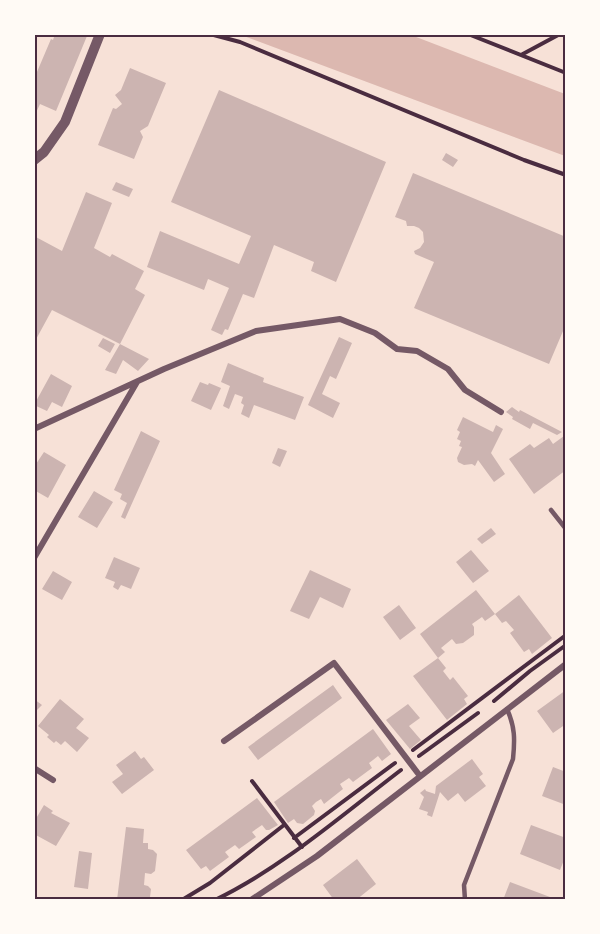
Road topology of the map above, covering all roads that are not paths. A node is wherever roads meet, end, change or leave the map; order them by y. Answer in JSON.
{"nodes":[{"id":1,"x":99,"y":34,"type":"edge"},
{"id":2,"x":34,"y":160,"type":"edge"},
{"id":3,"x":137,"y":381,"type":"junction"},
{"id":4,"x":501,"y":412,"type":"dead end"},
{"id":5,"x":34,"y":429,"type":"edge"},
{"id":6,"x":551,"y":510,"type":"dead end"},
{"id":7,"x":566,"y":529,"type":"edge"},
{"id":8,"x":34,"y":558,"type":"edge"},
{"id":9,"x":566,"y":664,"type":"edge"},
{"id":10,"x":507,"y":709,"type":"junction"},
{"id":11,"x":224,"y":741,"type":"dead end"},
{"id":12,"x":34,"y":768,"type":"edge"},
{"id":13,"x":420,"y":776,"type":"junction"},
{"id":14,"x":53,"y":780,"type":"dead end"},
{"id":15,"x":251,"y":900,"type":"edge"},
{"id":16,"x":465,"y":900,"type":"edge"}],
"edges":[{"from":1,"to":2,"type":"street"},
{"from":3,"to":4,"type":"street"},
{"from":3,"to":5,"type":"street"},
{"from":3,"to":8,"type":"street"},
{"from":6,"to":7,"type":"lane"},
{"from":9,"to":10,"type":"street"},
{"from":10,"to":13,"type":"street"},
{"from":10,"to":16,"type":"lane"},
{"from":11,"to":13,"type":"street"},
{"from":12,"to":14,"type":"street"},
{"from":13,"to":15,"type":"street"}]}
